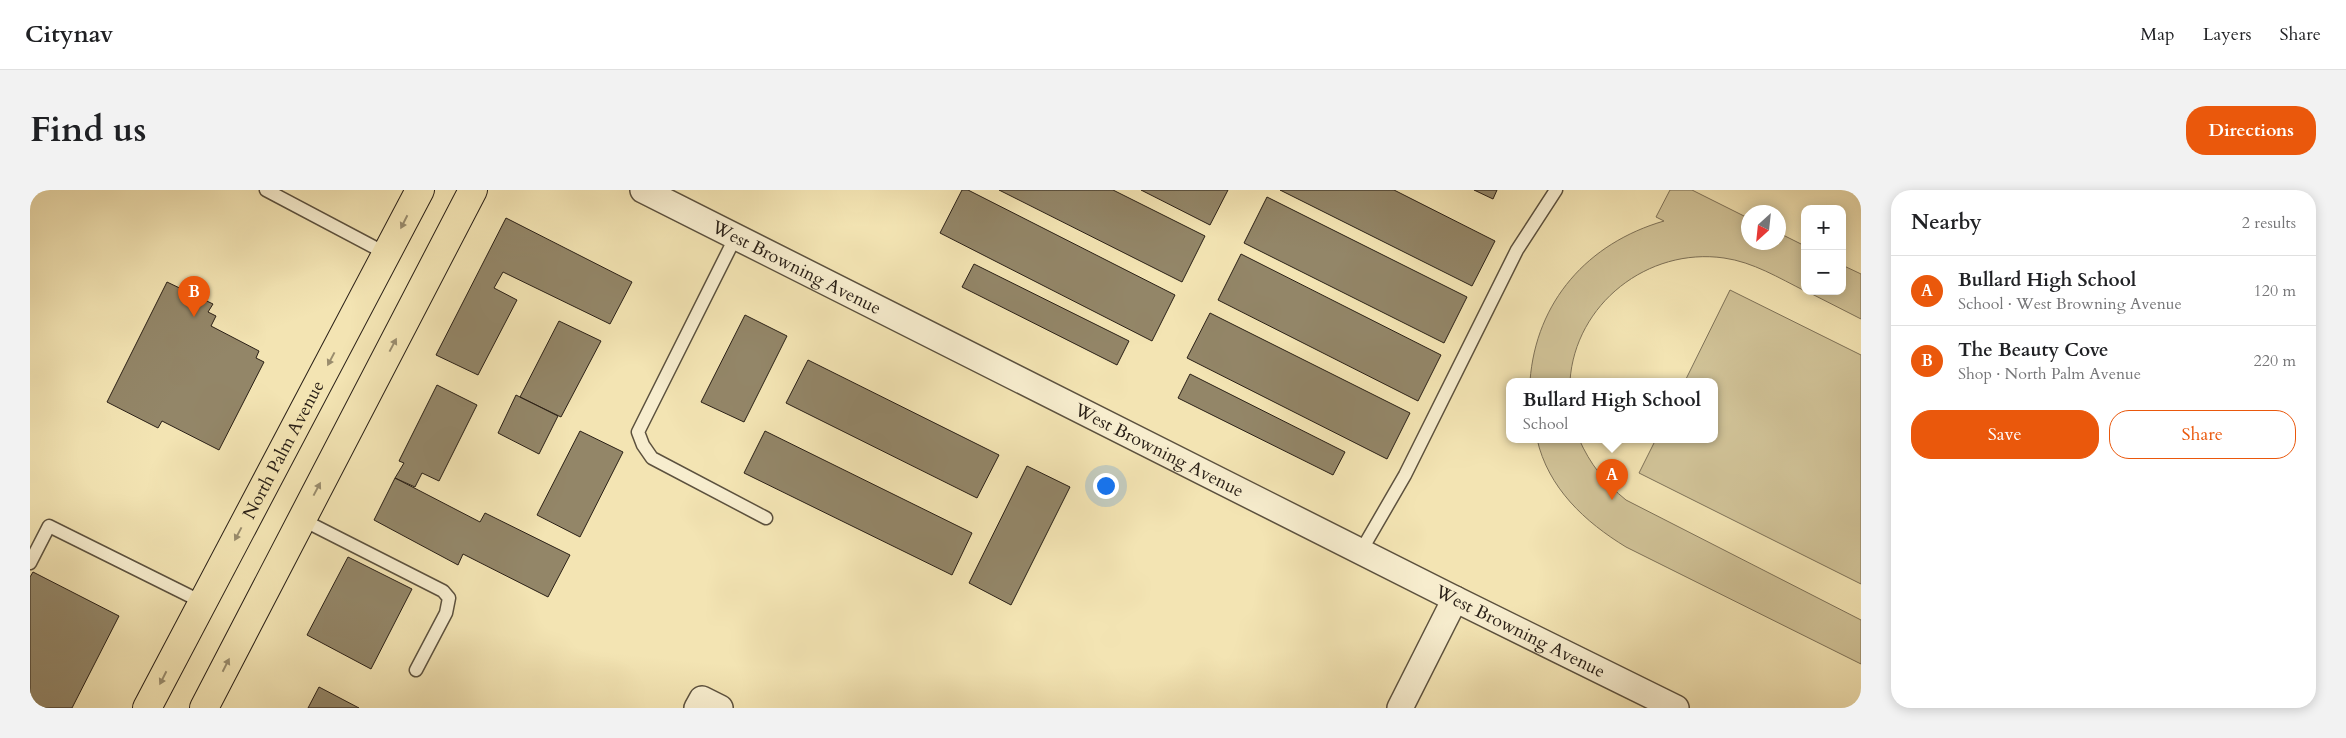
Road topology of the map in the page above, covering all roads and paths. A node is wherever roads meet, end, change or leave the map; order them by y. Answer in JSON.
{"nodes":[{"id":1,"x":266,"y":190,"type":"edge"},
{"id":2,"x":420,"y":190,"type":"edge"},
{"id":3,"x":473,"y":190,"type":"edge"},
{"id":4,"x":643,"y":190,"type":"edge"},
{"id":5,"x":1556,"y":190,"type":"edge"},
{"id":6,"x":736,"y":236,"type":"junction"},
{"id":7,"x":387,"y":254,"type":"junction"},
{"id":8,"x":766,"y":518,"type":"dead end"},
{"id":9,"x":301,"y":520,"type":"junction"},
{"id":10,"x":1361,"y":551,"type":"junction"},
{"id":11,"x":30,"y":563,"type":"edge"},
{"id":12,"x":1455,"y":599,"type":"junction"},
{"id":13,"x":202,"y":602,"type":"junction"},
{"id":14,"x":416,"y":670,"type":"dead end"},
{"id":15,"x":147,"y":708,"type":"edge"},
{"id":16,"x":204,"y":708,"type":"edge"},
{"id":17,"x":1400,"y":708,"type":"edge"},
{"id":18,"x":1676,"y":708,"type":"edge"}],
"edges":[{"from":1,"to":7,"type":"lane"},
{"from":2,"to":7,"type":"main road","name":"North Palm Avenue","one_way":true},
{"from":9,"to":3,"type":"main road","one_way":true},
{"from":4,"to":6,"type":"street","name":"West Browning Avenue"},
{"from":5,"to":10,"type":"lane"},
{"from":6,"to":8,"type":"lane"},
{"from":6,"to":10,"type":"street","name":"West Browning Avenue"},
{"from":7,"to":13,"type":"main road","name":"North Palm Avenue","one_way":true},
{"from":9,"to":14,"type":"lane"},
{"from":16,"to":9,"type":"main road","one_way":true},
{"from":10,"to":12,"type":"street","name":"West Browning Avenue"},
{"from":11,"to":13,"type":"lane"},
{"from":12,"to":17,"type":"street"},
{"from":12,"to":18,"type":"street","name":"West Browning Avenue"},
{"from":13,"to":15,"type":"main road","name":"North Palm Avenue","one_way":true}]}
